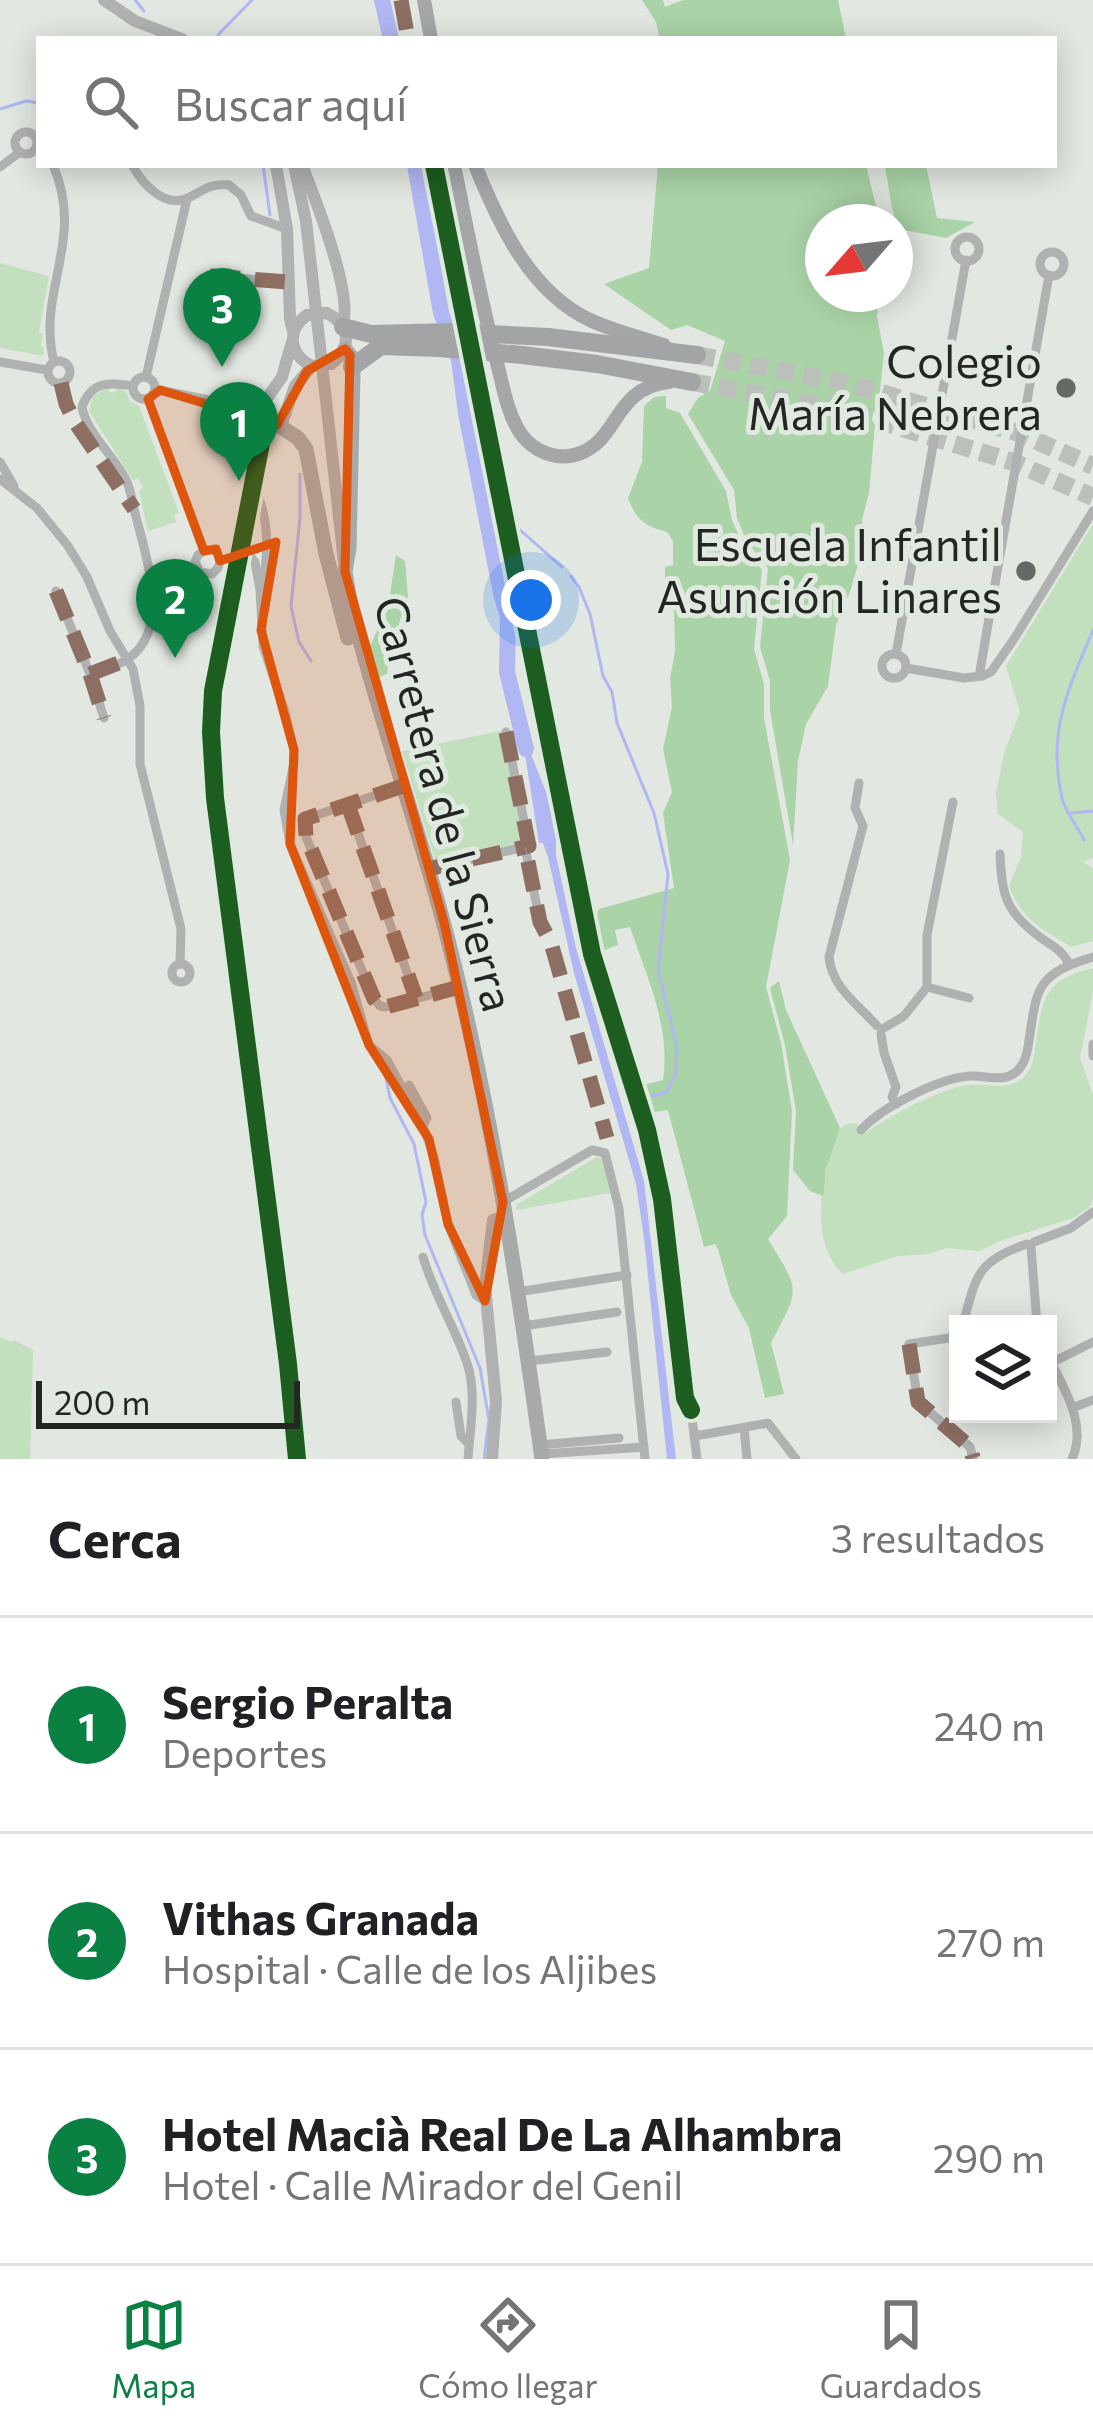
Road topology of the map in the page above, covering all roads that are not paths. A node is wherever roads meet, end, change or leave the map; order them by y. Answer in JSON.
{"nodes":[{"id":1,"x":104,"y":0,"type":"edge"},
{"id":2,"x":424,"y":0,"type":"edge"},
{"id":3,"x":174,"y":36,"type":"edge"},
{"id":4,"x":430,"y":36,"type":"edge"},
{"id":5,"x":36,"y":140,"type":"edge"},
{"id":6,"x":36,"y":143,"type":"edge"},
{"id":7,"x":20,"y":152,"type":"junction"},
{"id":8,"x":0,"y":167,"type":"edge"},
{"id":9,"x":54,"y":168,"type":"edge"},
{"id":10,"x":134,"y":168,"type":"edge"},
{"id":11,"x":276,"y":168,"type":"edge"},
{"id":12,"x":298,"y":168,"type":"edge"},
{"id":13,"x":299,"y":168,"type":"edge"},
{"id":14,"x":455,"y":168,"type":"edge"},
{"id":15,"x":476,"y":168,"type":"edge"},
{"id":16,"x":187,"y":199,"type":"junction"},
{"id":17,"x":286,"y":229,"type":"junction"},
{"id":18,"x":966,"y":260,"type":"dead end"},
{"id":19,"x":1049,"y":275,"type":"dead end"},
{"id":20,"x":210,"y":276,"type":"dead end"},
{"id":21,"x":289,"y":282,"type":"junction"},
{"id":22,"x":381,"y":336,"type":"junction"},
{"id":23,"x":292,"y":337,"type":"junction"},
{"id":24,"x":346,"y":338,"type":"junction"},
{"id":25,"x":549,"y":347,"type":"junction"},
{"id":26,"x":697,"y":356,"type":"joint"},
{"id":27,"x":0,"y":362,"type":"edge"},
{"id":28,"x":312,"y":366,"type":"junction"},
{"id":29,"x":146,"y":377,"type":"junction"},
{"id":30,"x":692,"y":382,"type":"joint"},
{"id":31,"x":133,"y":386,"type":"junction"},
{"id":32,"x":152,"y":394,"type":"junction"},
{"id":33,"x":268,"y":416,"type":"junction"},
{"id":34,"x":0,"y":462,"type":"edge"},
{"id":35,"x":0,"y":479,"type":"edge"},
{"id":36,"x":253,"y":484,"type":"junction"},
{"id":37,"x":16,"y":490,"type":"junction"},
{"id":38,"x":1093,"y":511,"type":"edge"},
{"id":39,"x":204,"y":550,"type":"junction"},
{"id":40,"x":239,"y":554,"type":"junction"},
{"id":41,"x":220,"y":561,"type":"junction"},
{"id":42,"x":345,"y":572,"type":"junction"},
{"id":43,"x":260,"y":590,"type":"junction"},
{"id":44,"x":56,"y":591,"type":"dead end"},
{"id":45,"x":986,"y":630,"type":"junction"},
{"id":46,"x":1014,"y":639,"type":"junction"},
{"id":47,"x":896,"y":654,"type":"junction"},
{"id":48,"x":129,"y":659,"type":"junction"},
{"id":49,"x":906,"y":668,"type":"junction"},
{"id":50,"x":90,"y":674,"type":"junction"},
{"id":51,"x":982,"y":676,"type":"junction"},
{"id":52,"x":104,"y":718,"type":"dead end"},
{"id":53,"x":506,"y":732,"type":"dead end"},
{"id":54,"x":388,"y":735,"type":"junction"},
{"id":55,"x":860,"y":783,"type":"dead end"},
{"id":56,"x":404,"y":786,"type":"junction"},
{"id":57,"x":953,"y":802,"type":"dead end"},
{"id":58,"x":348,"y":805,"type":"junction"},
{"id":59,"x":526,"y":847,"type":"junction"},
{"id":60,"x":1000,"y":854,"type":"dead end"},
{"id":61,"x":428,"y":869,"type":"junction"},
{"id":62,"x":540,"y":922,"type":"dead end"},
{"id":63,"x":1093,"y":957,"type":"edge"},
{"id":64,"x":180,"y":964,"type":"dead end"},
{"id":65,"x":1069,"y":964,"type":"junction"},
{"id":66,"x":459,"y":987,"type":"junction"},
{"id":67,"x":927,"y":987,"type":"junction"},
{"id":68,"x":416,"y":998,"type":"junction"},
{"id":69,"x":969,"y":998,"type":"dead end"},
{"id":70,"x":881,"y":1030,"type":"junction"},
{"id":71,"x":1093,"y":1043,"type":"edge"},
{"id":72,"x":1093,"y":1056,"type":"edge"},
{"id":73,"x":409,"y":1085,"type":"dead end"},
{"id":74,"x":896,"y":1087,"type":"junction"},
{"id":75,"x":919,"y":1093,"type":"junction"},
{"id":76,"x":896,"y":1104,"type":"junction"},
{"id":77,"x":423,"y":1126,"type":"junction"},
{"id":78,"x":860,"y":1130,"type":"dead end"},
{"id":79,"x":504,"y":1209,"type":"junction"},
{"id":80,"x":1093,"y":1213,"type":"edge"},
{"id":81,"x":1030,"y":1245,"type":"junction"},
{"id":82,"x":423,"y":1257,"type":"dead end"},
{"id":83,"x":627,"y":1275,"type":"junction"},
{"id":84,"x":517,"y":1292,"type":"junction"},
{"id":85,"x":485,"y":1301,"type":"junction"},
{"id":86,"x":617,"y":1312,"type":"dead end"},
{"id":87,"x":965,"y":1315,"type":"edge"},
{"id":88,"x":1036,"y":1315,"type":"edge"},
{"id":89,"x":523,"y":1326,"type":"junction"},
{"id":90,"x":949,"y":1335,"type":"edge"},
{"id":91,"x":1093,"y":1342,"type":"edge"},
{"id":92,"x":607,"y":1352,"type":"dead end"},
{"id":93,"x":1057,"y":1356,"type":"edge"},
{"id":94,"x":528,"y":1360,"type":"junction"},
{"id":95,"x":1057,"y":1375,"type":"edge"},
{"id":96,"x":1093,"y":1400,"type":"edge"},
{"id":97,"x":456,"y":1402,"type":"dead end"},
{"id":98,"x":1072,"y":1408,"type":"junction"},
{"id":99,"x":691,"y":1410,"type":"dead end"},
{"id":100,"x":745,"y":1428,"type":"junction"},
{"id":101,"x":694,"y":1436,"type":"junction"},
{"id":102,"x":620,"y":1438,"type":"dead end"},
{"id":103,"x":469,"y":1444,"type":"junction"},
{"id":104,"x":541,"y":1452,"type":"edge"},
{"id":105,"x":645,"y":1453,"type":"edge"},
{"id":106,"x":973,"y":1458,"type":"edge"},
{"id":107,"x":297,"y":1459,"type":"edge"},
{"id":108,"x":468,"y":1459,"type":"edge"},
{"id":109,"x":492,"y":1459,"type":"edge"},
{"id":110,"x":697,"y":1459,"type":"edge"},
{"id":111,"x":747,"y":1459,"type":"edge"},
{"id":112,"x":796,"y":1459,"type":"edge"},
{"id":113,"x":1072,"y":1459,"type":"edge"}],
"edges":[{"from":1,"to":3,"type":"street"},
{"from":2,"to":4,"type":"main road"},
{"from":5,"to":7,"type":"street"},
{"from":6,"to":7,"type":"street"},
{"from":7,"to":8,"type":"street"},
{"from":9,"to":27,"type":"street"},
{"from":10,"to":16,"type":"street"},
{"from":11,"to":17,"type":"street"},
{"from":12,"to":42,"type":"street","name":"Carretera de la Sierra"},
{"from":13,"to":24,"type":"street"},
{"from":14,"to":30,"type":"main road"},
{"from":15,"to":26,"type":"main road"},
{"from":16,"to":17,"type":"street"},
{"from":16,"to":29,"type":"street"},
{"from":17,"to":21,"type":"street"},
{"from":18,"to":47,"type":"street"},
{"from":19,"to":45,"type":"street"},
{"from":20,"to":21,"type":"street"},
{"from":21,"to":23,"type":"street"},
{"from":22,"to":24,"type":"highway"},
{"from":22,"to":24,"type":"highway"},
{"from":22,"to":25,"type":"highway","bridge":true},
{"from":22,"to":25,"type":"highway","bridge":true},
{"from":23,"to":24,"type":"street","bridge":true},
{"from":23,"to":28,"type":"street"},
{"from":23,"to":33,"type":"street"},
{"from":24,"to":28,"type":"street","bridge":true},
{"from":24,"to":42,"type":"main road"},
{"from":25,"to":26,"type":"highway"},
{"from":25,"to":30,"type":"highway"},
{"from":28,"to":33,"type":"street"},
{"from":29,"to":31,"type":"street"},
{"from":29,"to":32,"type":"street"},
{"from":31,"to":32,"type":"street"},
{"from":31,"to":48,"type":"street"},
{"from":32,"to":33,"type":"street"},
{"from":32,"to":39,"type":"street"},
{"from":33,"to":36,"type":"street"},
{"from":33,"to":54,"type":"main road"},
{"from":34,"to":37,"type":"street"},
{"from":35,"to":37,"type":"street"},
{"from":36,"to":40,"type":"street"},
{"from":36,"to":43,"type":"street"},
{"from":37,"to":48,"type":"street"},
{"from":38,"to":46,"type":"street"},
{"from":39,"to":41,"type":"street"},
{"from":39,"to":41,"type":"street"},
{"from":40,"to":41,"type":"street"},
{"from":40,"to":43,"type":"street"},
{"from":40,"to":107,"type":"street"},
{"from":42,"to":54,"type":"main road","name":"Carretera de la Sierra"},
{"from":43,"to":77,"type":"street"},
{"from":44,"to":50,"type":"street"},
{"from":45,"to":46,"type":"street"},
{"from":45,"to":51,"type":"street"},
{"from":46,"to":51,"type":"street"},
{"from":47,"to":49,"type":"street"},
{"from":47,"to":49,"type":"street"},
{"from":48,"to":50,"type":"street"},
{"from":48,"to":64,"type":"street"},
{"from":49,"to":51,"type":"street"},
{"from":50,"to":52,"type":"street"},
{"from":53,"to":59,"type":"street"},
{"from":54,"to":56,"type":"main road","name":"Carretera de la Sierra"},
{"from":55,"to":70,"type":"street"},
{"from":56,"to":58,"type":"street"},
{"from":56,"to":61,"type":"main road","name":"Carretera de la Sierra"},
{"from":57,"to":67,"type":"street"},
{"from":58,"to":68,"type":"street"},
{"from":58,"to":68,"type":"street"},
{"from":59,"to":61,"type":"street"},
{"from":59,"to":62,"type":"street"},
{"from":60,"to":65,"type":"street"},
{"from":61,"to":66,"type":"main road","name":"Carretera de la Sierra"},
{"from":63,"to":65,"type":"street"},
{"from":65,"to":75,"type":"street"},
{"from":66,"to":68,"type":"street"},
{"from":66,"to":79,"type":"main road","name":"Carretera de la Sierra"},
{"from":67,"to":69,"type":"street"},
{"from":67,"to":70,"type":"street"},
{"from":70,"to":74,"type":"street"},
{"from":71,"to":72,"type":"street"},
{"from":73,"to":77,"type":"street"},
{"from":74,"to":75,"type":"street"},
{"from":74,"to":76,"type":"street"},
{"from":75,"to":76,"type":"street"},
{"from":76,"to":78,"type":"street"},
{"from":77,"to":85,"type":"street"},
{"from":79,"to":83,"type":"street"},
{"from":79,"to":84,"type":"main road","name":"Carretera de la Sierra"},
{"from":79,"to":85,"type":"street"},
{"from":80,"to":81,"type":"street"},
{"from":81,"to":87,"type":"street"},
{"from":81,"to":88,"type":"street"},
{"from":82,"to":103,"type":"street"},
{"from":83,"to":84,"type":"street"},
{"from":83,"to":105,"type":"street"},
{"from":84,"to":89,"type":"main road","name":"Carretera de la Sierra"},
{"from":85,"to":109,"type":"street"},
{"from":86,"to":89,"type":"street"},
{"from":89,"to":94,"type":"main road","name":"Carretera de la Sierra"},
{"from":90,"to":106,"type":"street"},
{"from":91,"to":93,"type":"street"},
{"from":92,"to":94,"type":"street"},
{"from":94,"to":104,"type":"main road","name":"Carretera de la Sierra"},
{"from":95,"to":98,"type":"street"},
{"from":96,"to":98,"type":"street"},
{"from":97,"to":103,"type":"street"},
{"from":98,"to":113,"type":"street"},
{"from":99,"to":101,"type":"street"},
{"from":100,"to":101,"type":"street"},
{"from":100,"to":111,"type":"street"},
{"from":100,"to":112,"type":"street"},
{"from":101,"to":110,"type":"street"},
{"from":102,"to":104,"type":"street"},
{"from":103,"to":108,"type":"street"},
{"from":104,"to":105,"type":"street"}]}
